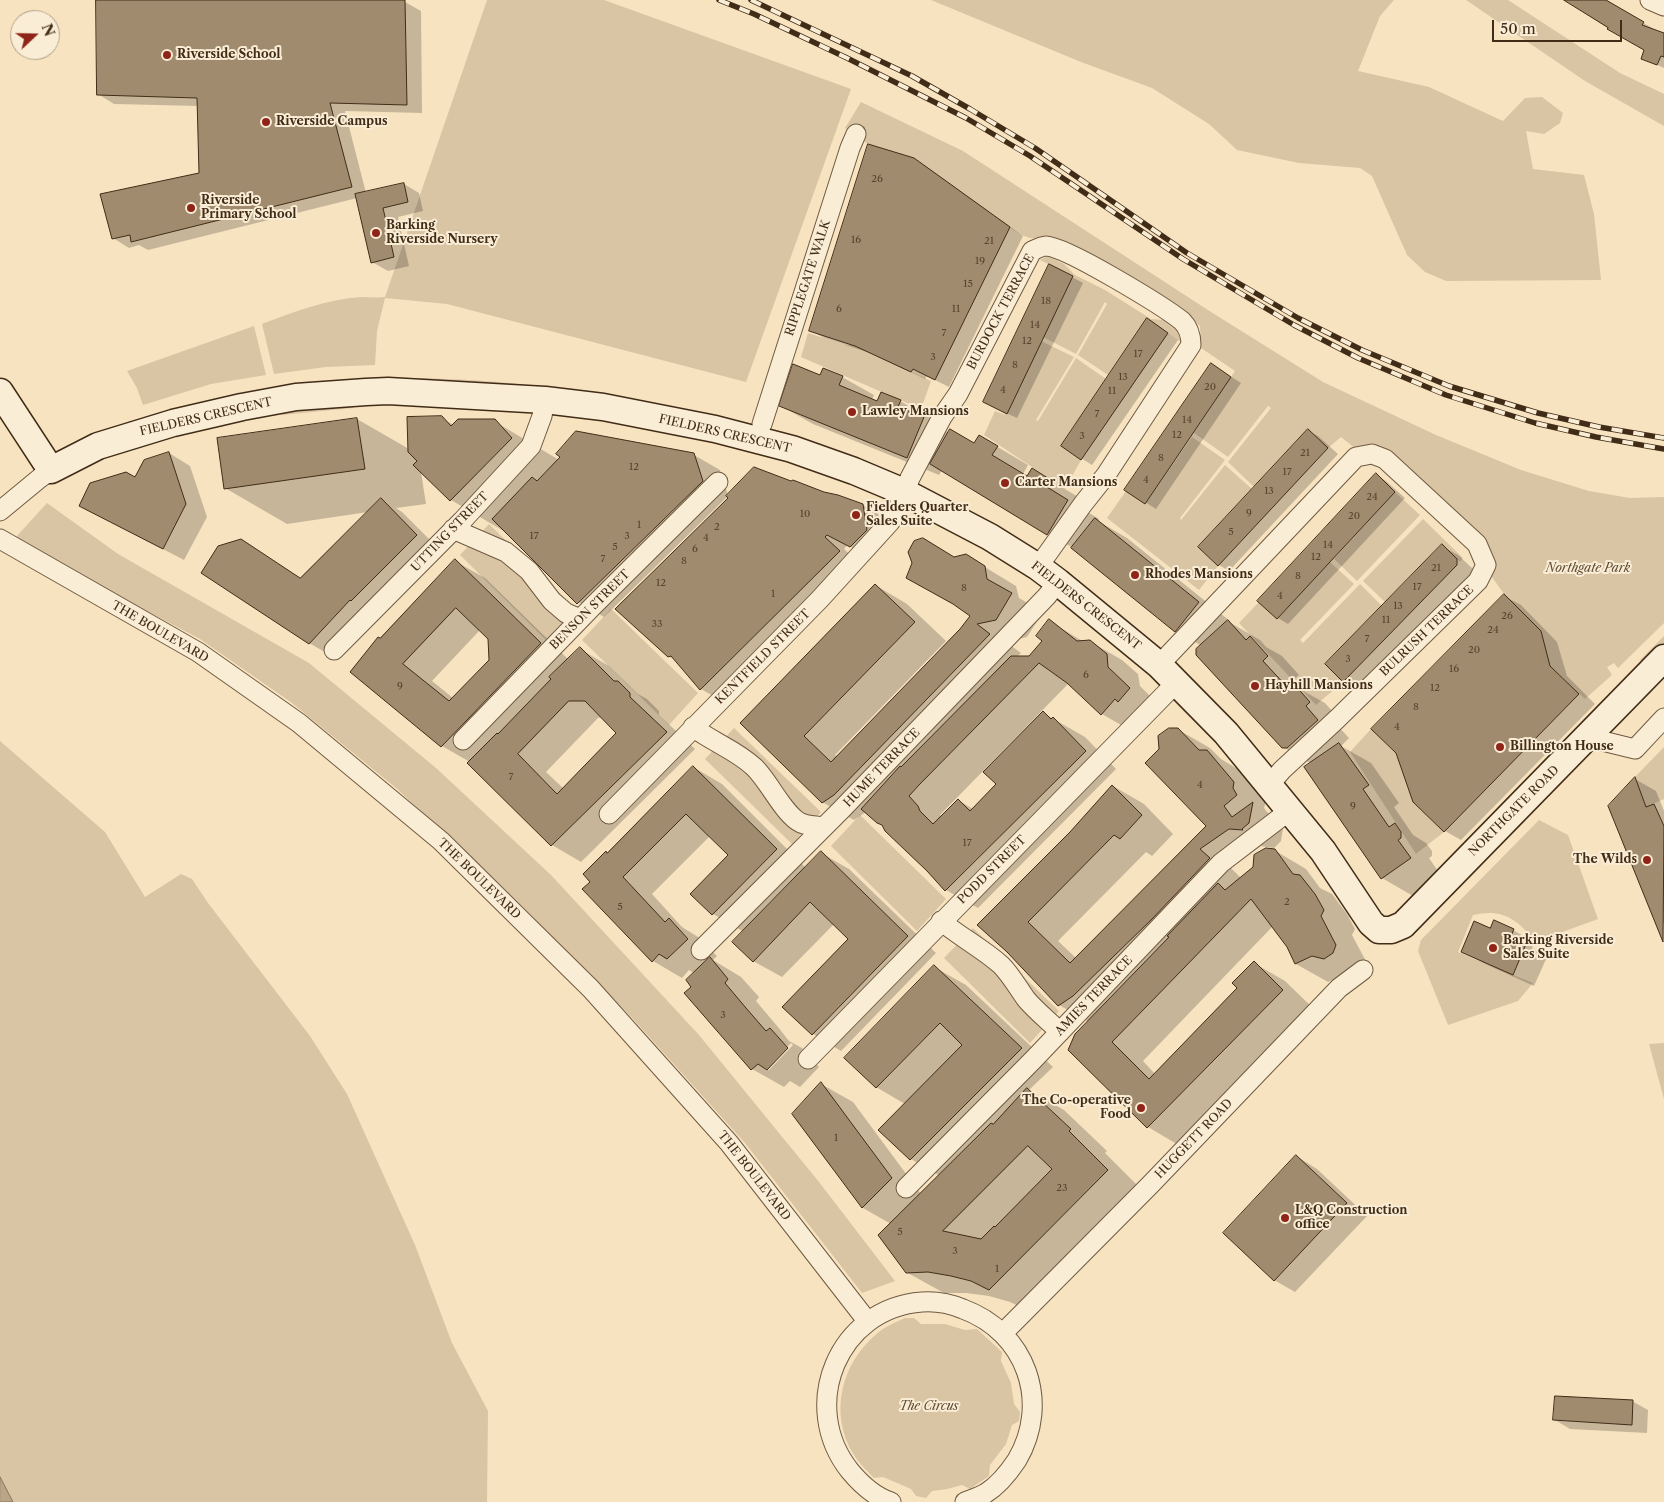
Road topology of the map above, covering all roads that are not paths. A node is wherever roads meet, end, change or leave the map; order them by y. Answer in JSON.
{"nodes":[{"id":1,"x":1650,"y":0,"type":"edge"},
{"id":2,"x":1664,"y":6,"type":"edge"},
{"id":3,"x":856,"y":134,"type":"dead end"},
{"id":4,"x":1191,"y":345,"type":"joint"},
{"id":5,"x":0,"y":392,"type":"edge"},
{"id":6,"x":545,"y":400,"type":"junction"},
{"id":7,"x":762,"y":424,"type":"dead end"},
{"id":8,"x":51,"y":470,"type":"junction"},
{"id":9,"x":718,"y":482,"type":"dead end"},
{"id":10,"x":907,"y":485,"type":"junction"},
{"id":11,"x":0,"y":511,"type":"edge"},
{"id":12,"x":453,"y":529,"type":"junction"},
{"id":13,"x":0,"y":539,"type":"edge"},
{"id":14,"x":1048,"y":575,"type":"junction"},
{"id":15,"x":1478,"y":581,"type":"joint"},
{"id":16,"x":580,"y":619,"type":"junction"},
{"id":17,"x":334,"y":650,"type":"dead end"},
{"id":18,"x":1664,"y":658,"type":"edge"},
{"id":19,"x":1169,"y":666,"type":"junction"},
{"id":20,"x":1664,"y":718,"type":"edge"},
{"id":21,"x":693,"y":727,"type":"junction"},
{"id":22,"x":1586,"y":737,"type":"junction"},
{"id":23,"x":462,"y":740,"type":"dead end"},
{"id":24,"x":1275,"y":777,"type":"junction"},
{"id":25,"x":609,"y":814,"type":"dead end"},
{"id":26,"x":1282,"y":816,"type":"junction"},
{"id":27,"x":824,"y":827,"type":"junction"},
{"id":28,"x":942,"y":921,"type":"junction"},
{"id":29,"x":1379,"y":930,"type":"joint"},
{"id":30,"x":701,"y":950,"type":"dead end"},
{"id":31,"x":1363,"y":970,"type":"dead end"},
{"id":32,"x":1060,"y":1032,"type":"junction"},
{"id":33,"x":808,"y":1059,"type":"dead end"},
{"id":34,"x":906,"y":1188,"type":"dead end"},
{"id":35,"x":868,"y":1322,"type":"junction"},
{"id":36,"x":1003,"y":1333,"type":"junction"},
{"id":37,"x":891,"y":1502,"type":"edge"},
{"id":38,"x":965,"y":1502,"type":"edge"}],
"edges":[{"from":1,"to":2,"type":"street"},
{"from":3,"to":7,"type":"street","name":"RIPPLEGATE WALK"},
{"from":4,"to":10,"type":"street","name":"BURDOCK TERRACE"},
{"from":4,"to":14,"type":"street","name":"HUME TERRACE"},
{"from":5,"to":8,"type":"street"},
{"from":6,"to":8,"type":"street","name":"FIELDERS CRESCENT"},
{"from":6,"to":10,"type":"street","name":"FIELDERS CRESCENT"},
{"from":6,"to":12,"type":"street","name":"UTTING STREET"},
{"from":8,"to":11,"type":"street","name":"FIELDERS CRESCENT"},
{"from":9,"to":16,"type":"street","name":"BENSON STREET"},
{"from":10,"to":14,"type":"street","name":"FIELDERS CRESCENT"},
{"from":10,"to":21,"type":"street","name":"KENTFIELD STREET"},
{"from":12,"to":16,"type":"street"},
{"from":12,"to":17,"type":"street","name":"UTTING STREET"},
{"from":13,"to":35,"type":"street","name":"THE BOULEVARD"},
{"from":14,"to":19,"type":"street","name":"FIELDERS CRESCENT"},
{"from":14,"to":27,"type":"street","name":"HUME TERRACE"},
{"from":15,"to":19,"type":"street","name":"PODD STREET"},
{"from":15,"to":24,"type":"street","name":"BULRUSH TERRACE"},
{"from":16,"to":23,"type":"street","name":"BENSON STREET"},
{"from":18,"to":22,"type":"street","name":"NORTHGATE ROAD"},
{"from":19,"to":24,"type":"street","name":"FIELDERS CRESCENT"},
{"from":19,"to":28,"type":"street","name":"PODD STREET"},
{"from":20,"to":22,"type":"street"},
{"from":21,"to":25,"type":"street","name":"KENTFIELD STREET"},
{"from":21,"to":27,"type":"street"},
{"from":22,"to":29,"type":"street","name":"NORTHGATE ROAD"},
{"from":24,"to":26,"type":"street","name":"FIELDERS CRESCENT"},
{"from":26,"to":29,"type":"street","name":"FIELDERS CRESCENT"},
{"from":26,"to":32,"type":"street","name":"AMIES TERRACE"},
{"from":27,"to":30,"type":"street","name":"HUME TERRACE"},
{"from":28,"to":32,"type":"street"},
{"from":28,"to":33,"type":"street","name":"PODD STREET"},
{"from":31,"to":36,"type":"street","name":"HUGGETT ROAD"},
{"from":32,"to":34,"type":"street","name":"AMIES TERRACE"},
{"from":35,"to":36,"type":"street"},
{"from":35,"to":37,"type":"street"},
{"from":36,"to":38,"type":"street"}]}
